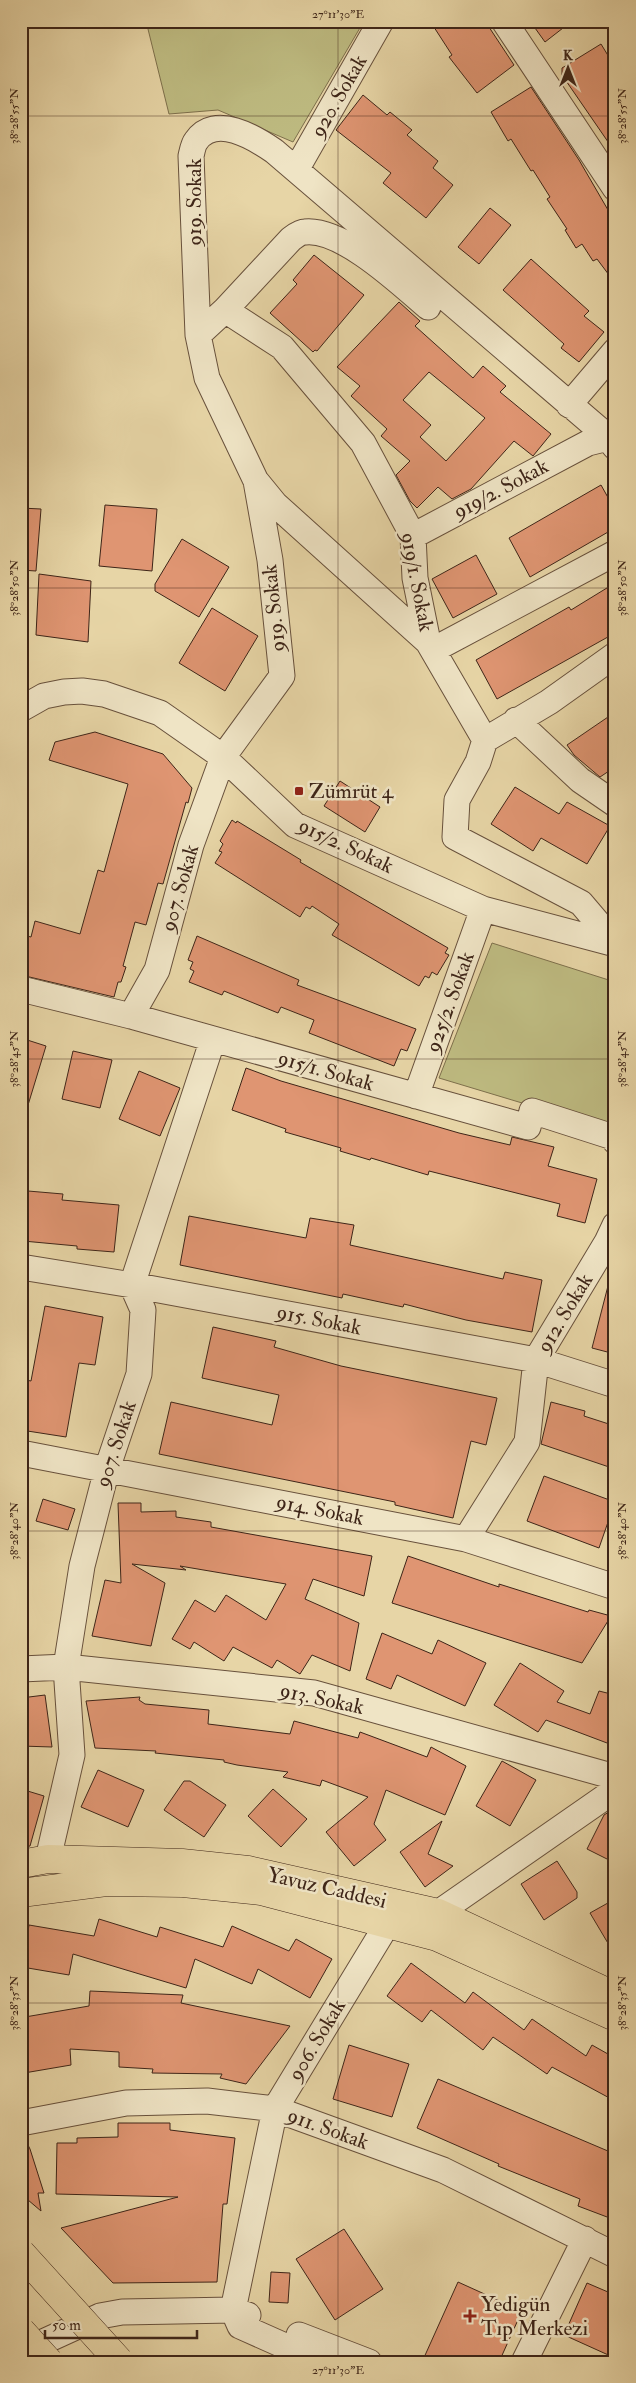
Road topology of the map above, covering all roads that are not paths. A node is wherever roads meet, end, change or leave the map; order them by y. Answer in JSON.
{"nodes":[{"id":1,"x":382,"y":21,"type":"edge"},
{"id":2,"x":504,"y":21,"type":"edge"},
{"id":3,"x":296,"y":170,"type":"junction"},
{"id":4,"x":615,"y":188,"type":"edge"},
{"id":5,"x":225,"y":310,"type":"junction"},
{"id":6,"x":198,"y":335,"type":"junction"},
{"id":7,"x":615,"y":351,"type":"edge"},
{"id":8,"x":569,"y":405,"type":"junction"},
{"id":9,"x":606,"y":442,"type":"edge"},
{"id":10,"x":256,"y":481,"type":"junction"},
{"id":11,"x":413,"y":536,"type":"junction"},
{"id":12,"x":615,"y":553,"type":"edge"},
{"id":13,"x":430,"y":646,"type":"junction"},
{"id":14,"x":615,"y":656,"type":"edge"},
{"id":15,"x":25,"y":701,"type":"edge"},
{"id":16,"x":516,"y":720,"type":"junction"},
{"id":17,"x":485,"y":740,"type":"junction"},
{"id":18,"x":223,"y":758,"type":"junction"},
{"id":19,"x":610,"y":794,"type":"edge"},
{"id":20,"x":483,"y":909,"type":"junction"},
{"id":21,"x":615,"y":943,"type":"edge"},
{"id":22,"x":21,"y":989,"type":"edge"},
{"id":23,"x":131,"y":1016,"type":"junction"},
{"id":24,"x":214,"y":1039,"type":"junction"},
{"id":25,"x":416,"y":1096,"type":"junction"},
{"id":26,"x":615,"y":1141,"type":"edge"},
{"id":27,"x":612,"y":1238,"type":"edge"},
{"id":28,"x":21,"y":1267,"type":"edge"},
{"id":29,"x":132,"y":1284,"type":"junction"},
{"id":30,"x":536,"y":1360,"type":"junction"},
{"id":31,"x":615,"y":1385,"type":"edge"},
{"id":32,"x":21,"y":1453,"type":"edge"},
{"id":33,"x":107,"y":1469,"type":"junction"},
{"id":34,"x":466,"y":1539,"type":"junction"},
{"id":35,"x":615,"y":1587,"type":"edge"},
{"id":36,"x":66,"y":1667,"type":"junction"},
{"id":37,"x":21,"y":1669,"type":"edge"},
{"id":38,"x":615,"y":1777,"type":"edge"},
{"id":39,"x":615,"y":1790,"type":"edge"},
{"id":40,"x":48,"y":1860,"type":"junction"},
{"id":41,"x":21,"y":1864,"type":"edge"},
{"id":42,"x":21,"y":1893,"type":"edge"},
{"id":43,"x":438,"y":1913,"type":"junction"},
{"id":44,"x":388,"y":1923,"type":"junction"},
{"id":45,"x":615,"y":1996,"type":"edge"},
{"id":46,"x":615,"y":2017,"type":"edge"},
{"id":47,"x":275,"y":2110,"type":"junction"},
{"id":48,"x":21,"y":2123,"type":"edge"},
{"id":49,"x":585,"y":2239,"type":"junction"},
{"id":50,"x":21,"y":2253,"type":"edge"},
{"id":51,"x":615,"y":2255,"type":"edge"},
{"id":52,"x":234,"y":2310,"type":"junction"},
{"id":53,"x":21,"y":2331,"type":"edge"},
{"id":54,"x":21,"y":2352,"type":"edge"},
{"id":55,"x":119,"y":2361,"type":"edge"},
{"id":56,"x":49,"y":2362,"type":"edge"},
{"id":57,"x":321,"y":2362,"type":"edge"},
{"id":58,"x":369,"y":2362,"type":"edge"},
{"id":59,"x":524,"y":2362,"type":"edge"}],
"edges":[{"from":1,"to":3,"type":"street","name":"920. Sokak"},
{"from":2,"to":4,"type":"street"},
{"from":3,"to":6,"type":"street","name":"919. Sokak"},
{"from":3,"to":8,"type":"street","name":"919. Sokak"},
{"from":5,"to":6,"type":"street"},
{"from":5,"to":9,"type":"street"},
{"from":5,"to":11,"type":"street","name":"919/1. Sokak"},
{"from":6,"to":10,"type":"street","name":"919. Sokak"},
{"from":7,"to":8,"type":"street"},
{"from":8,"to":9,"type":"street","name":"919. Sokak"},
{"from":9,"to":11,"type":"street","name":"919/2. Sokak"},
{"from":10,"to":13,"type":"street"},
{"from":10,"to":18,"type":"street","name":"919. Sokak"},
{"from":11,"to":13,"type":"street","name":"919/1. Sokak"},
{"from":12,"to":13,"type":"street"},
{"from":13,"to":17,"type":"street","name":"919/1. Sokak"},
{"from":14,"to":16,"type":"street"},
{"from":15,"to":18,"type":"street","name":"915/2. Sokak"},
{"from":16,"to":17,"type":"street"},
{"from":16,"to":19,"type":"street"},
{"from":17,"to":21,"type":"street"},
{"from":18,"to":20,"type":"street","name":"915/2. Sokak"},
{"from":18,"to":23,"type":"street","name":"907. Sokak"},
{"from":20,"to":21,"type":"street","name":"915/2. Sokak"},
{"from":20,"to":25,"type":"street","name":"925/2. Sokak"},
{"from":22,"to":23,"type":"street","name":"915/1. Sokak"},
{"from":23,"to":24,"type":"street","name":"915/1. Sokak"},
{"from":24,"to":25,"type":"street","name":"915/1. Sokak"},
{"from":24,"to":29,"type":"street"},
{"from":25,"to":26,"type":"street","name":"915/1. Sokak"},
{"from":27,"to":30,"type":"street","name":"912. Sokak"},
{"from":28,"to":29,"type":"street","name":"915. Sokak"},
{"from":29,"to":30,"type":"street","name":"915. Sokak"},
{"from":29,"to":33,"type":"street","name":"907. Sokak"},
{"from":30,"to":31,"type":"street","name":"915. Sokak"},
{"from":30,"to":34,"type":"street","name":"912. Sokak"},
{"from":32,"to":33,"type":"street","name":"914. Sokak"},
{"from":33,"to":34,"type":"street","name":"914. Sokak"},
{"from":33,"to":36,"type":"street","name":"907. Sokak"},
{"from":34,"to":35,"type":"street","name":"914. Sokak"},
{"from":36,"to":37,"type":"street","name":"913. Sokak"},
{"from":36,"to":38,"type":"street","name":"913. Sokak"},
{"from":36,"to":40,"type":"street","name":"907. Sokak"},
{"from":39,"to":43,"type":"street"},
{"from":40,"to":41,"type":"main road","name":"Yavuz Caddesi"},
{"from":40,"to":43,"type":"main road","name":"Yavuz Caddesi"},
{"from":42,"to":44,"type":"main road","name":"Yavuz Caddesi"},
{"from":43,"to":45,"type":"main road","name":"Yavuz Caddesi"},
{"from":44,"to":46,"type":"main road","name":"Yavuz Caddesi"},
{"from":44,"to":47,"type":"street","name":"906. Sokak"},
{"from":47,"to":48,"type":"street","name":"911. Sokak"},
{"from":47,"to":49,"type":"street","name":"911. Sokak"},
{"from":47,"to":52,"type":"street","name":"906. Sokak"},
{"from":49,"to":51,"type":"street","name":"911. Sokak"},
{"from":49,"to":59,"type":"street"},
{"from":50,"to":55,"type":"main road","bridge":true},
{"from":52,"to":54,"type":"street"},
{"from":52,"to":57,"type":"street"},
{"from":52,"to":58,"type":"street"},
{"from":53,"to":56,"type":"main road","bridge":true}]}
